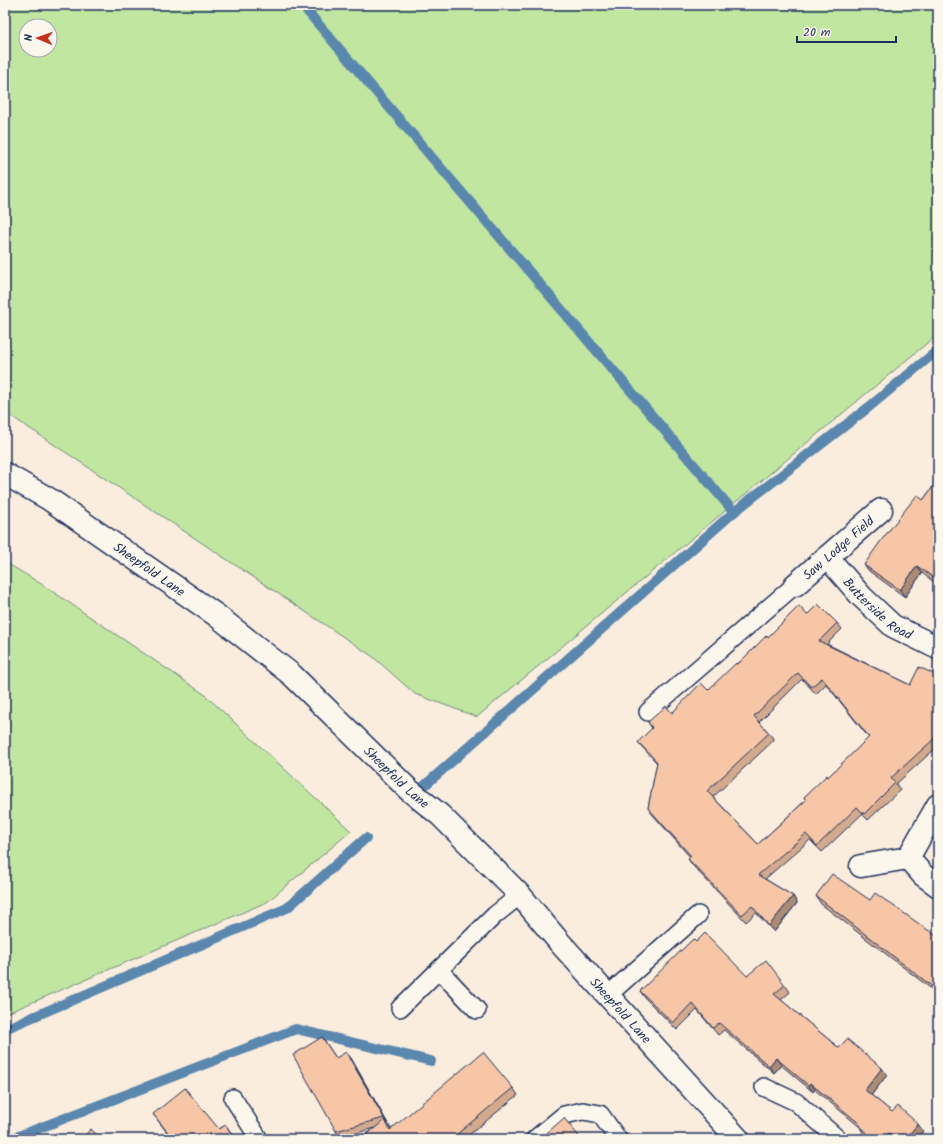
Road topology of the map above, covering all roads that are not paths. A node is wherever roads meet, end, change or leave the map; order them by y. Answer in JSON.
{"nodes":[{"id":1,"x":5,"y":474,"type":"edge"},
{"id":2,"x":881,"y":510,"type":"dead end"},
{"id":3,"x":827,"y":557,"type":"junction"},
{"id":4,"x":795,"y":585,"type":"joint"},
{"id":5,"x":938,"y":648,"type":"edge"},
{"id":6,"x":648,"y":712,"type":"dead end"},
{"id":7,"x":938,"y":805,"type":"edge"},
{"id":8,"x":908,"y":858,"type":"junction"},
{"id":9,"x":861,"y":866,"type":"dead end"},
{"id":10,"x":938,"y":886,"type":"edge"},
{"id":11,"x":520,"y":895,"type":"junction"},
{"id":12,"x":698,"y":915,"type":"dead end"},
{"id":13,"x":440,"y":970,"type":"junction"},
{"id":14,"x":607,"y":996,"type":"junction"},
{"id":15,"x":400,"y":1008,"type":"dead end"},
{"id":16,"x":477,"y":1010,"type":"dead end"},
{"id":17,"x":764,"y":1087,"type":"dead end"},
{"id":18,"x":233,"y":1098,"type":"dead end"},
{"id":19,"x":259,"y":1139,"type":"edge"},
{"id":20,"x":535,"y":1139,"type":"edge"},
{"id":21,"x":618,"y":1139,"type":"edge"},
{"id":22,"x":738,"y":1139,"type":"edge"},
{"id":23,"x":838,"y":1139,"type":"edge"}],
"edges":[{"from":1,"to":11,"type":"street","name":"Sheepfold Lane"},
{"from":2,"to":3,"type":"street","name":"Saw Lodge Field"},
{"from":3,"to":4,"type":"street","name":"Saw Lodge Field"},
{"from":3,"to":5,"type":"street","name":"Butterside Road"},
{"from":4,"to":6,"type":"lane"},
{"from":7,"to":8,"type":"street"},
{"from":8,"to":9,"type":"street"},
{"from":8,"to":10,"type":"street"},
{"from":11,"to":13,"type":"lane"},
{"from":11,"to":14,"type":"street","name":"Sheepfold Lane"},
{"from":12,"to":14,"type":"lane"},
{"from":13,"to":15,"type":"lane"},
{"from":13,"to":16,"type":"lane"},
{"from":14,"to":22,"type":"street","name":"Sheepfold Lane"},
{"from":17,"to":23,"type":"lane"},
{"from":18,"to":19,"type":"lane"},
{"from":20,"to":21,"type":"lane"}]}
